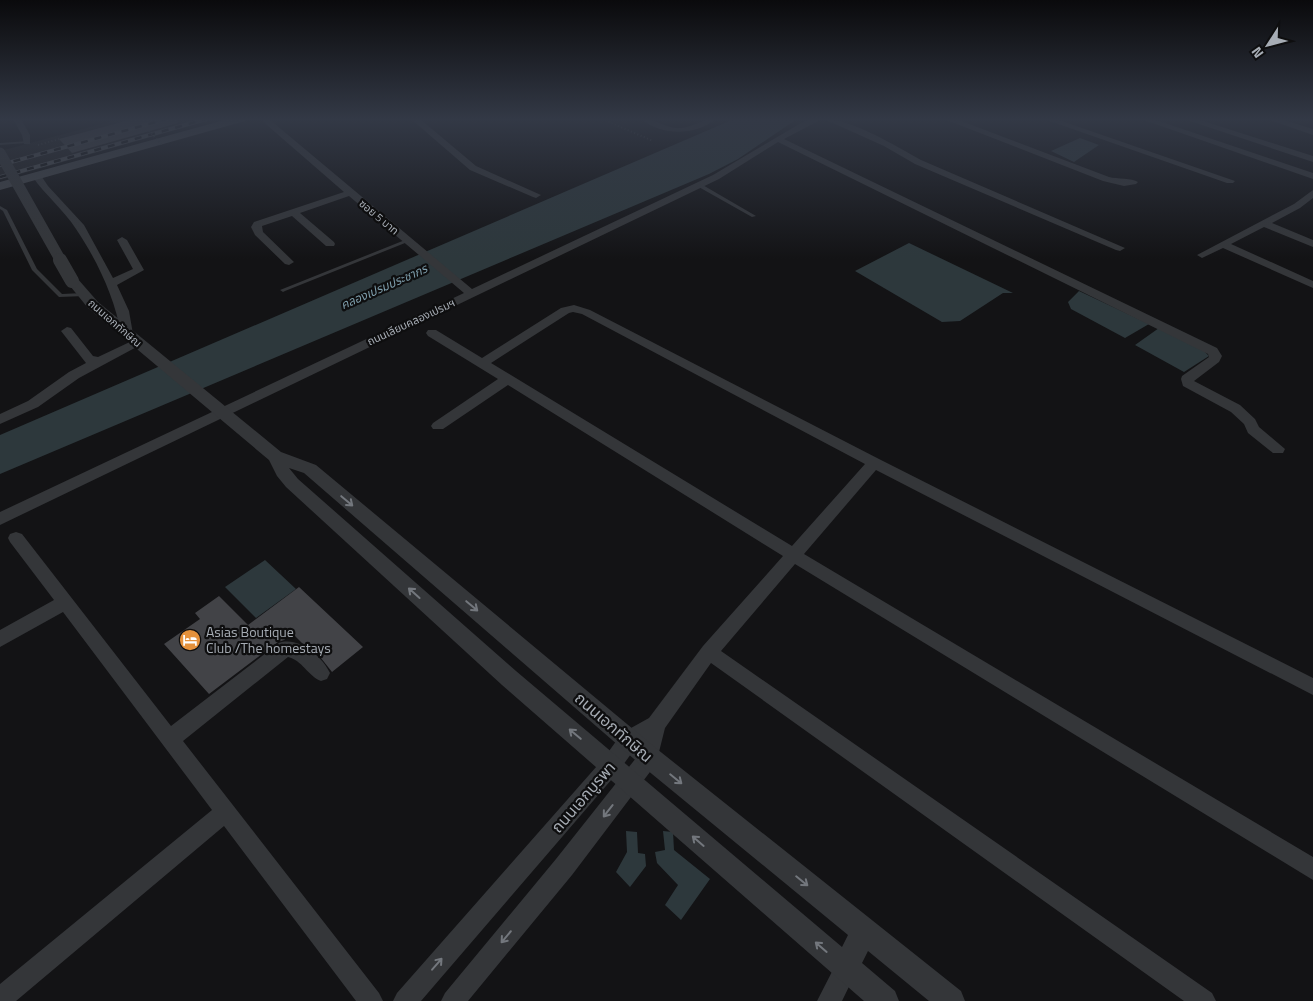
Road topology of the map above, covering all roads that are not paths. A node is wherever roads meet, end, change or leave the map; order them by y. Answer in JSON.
{"nodes":[{"id":1,"x":7,"y":166,"type":"edge"},
{"id":2,"x":74,"y":166,"type":"edge"},
{"id":3,"x":318,"y":166,"type":"edge"},
{"id":4,"x":470,"y":166,"type":"edge"},
{"id":5,"x":737,"y":166,"type":"edge"},
{"id":6,"x":833,"y":166,"type":"edge"},
{"id":7,"x":927,"y":166,"type":"edge"},
{"id":8,"x":1071,"y":166,"type":"edge"},
{"id":9,"x":1187,"y":166,"type":"edge"},
{"id":10,"x":1283,"y":166,"type":"edge"},
{"id":11,"x":37,"y":176,"type":"junction"},
{"id":12,"x":1313,"y":176,"type":"edge"},
{"id":13,"x":1230,"y":180,"type":"dead end"},
{"id":14,"x":1133,"y":182,"type":"dead end"},
{"id":15,"x":699,"y":185,"type":"junction"},
{"id":16,"x":0,"y":186,"type":"edge"},
{"id":17,"x":350,"y":193,"type":"junction"},
{"id":18,"x":1313,"y":193,"type":"edge"},
{"id":19,"x":536,"y":195,"type":"dead end"},
{"id":20,"x":1300,"y":204,"type":"junction"},
{"id":21,"x":0,"y":207,"type":"edge"},
{"id":22,"x":1313,"y":209,"type":"edge"},
{"id":23,"x":293,"y":212,"type":"junction"},
{"id":24,"x":754,"y":216,"type":"dead end"},
{"id":25,"x":1264,"y":223,"type":"junction"},
{"id":26,"x":122,"y":240,"type":"dead end"},
{"id":27,"x":407,"y":241,"type":"junction"},
{"id":28,"x":330,"y":244,"type":"dead end"},
{"id":29,"x":1223,"y":244,"type":"junction"},
{"id":30,"x":1313,"y":244,"type":"edge"},
{"id":31,"x":1120,"y":248,"type":"dead end"},
{"id":32,"x":1202,"y":254,"type":"dead end"},
{"id":33,"x":289,"y":262,"type":"dead end"},
{"id":34,"x":111,"y":284,"type":"junction"},
{"id":35,"x":1313,"y":284,"type":"edge"},
{"id":36,"x":283,"y":290,"type":"dead end"},
{"id":37,"x":469,"y":290,"type":"junction"},
{"id":38,"x":83,"y":295,"type":"junction"},
{"id":39,"x":67,"y":331,"type":"dead end"},
{"id":40,"x":432,"y":333,"type":"dead end"},
{"id":41,"x":132,"y":338,"type":"junction"},
{"id":42,"x":100,"y":361,"type":"junction"},
{"id":43,"x":481,"y":364,"type":"junction"},
{"id":44,"x":508,"y":379,"type":"junction"},
{"id":45,"x":223,"y":411,"type":"junction"},
{"id":46,"x":0,"y":418,"type":"edge"},
{"id":47,"x":438,"y":426,"type":"dead end"},
{"id":48,"x":1278,"y":449,"type":"dead end"},
{"id":49,"x":275,"y":456,"type":"junction"},
{"id":50,"x":874,"y":463,"type":"junction"},
{"id":51,"x":0,"y":519,"type":"edge"},
{"id":52,"x":16,"y":538,"type":"dead end"},
{"id":53,"x":792,"y":554,"type":"junction"},
{"id":54,"x":66,"y":602,"type":"junction"},
{"id":55,"x":0,"y":639,"type":"edge"},
{"id":56,"x":708,"y":652,"type":"junction"},
{"id":57,"x":321,"y":673,"type":"dead end"},
{"id":58,"x":1313,"y":687,"type":"edge"},
{"id":59,"x":656,"y":724,"type":"junction"},
{"id":60,"x":171,"y":738,"type":"junction"},
{"id":61,"x":630,"y":740,"type":"junction"},
{"id":62,"x":649,"y":757,"type":"junction"},
{"id":63,"x":612,"y":765,"type":"junction"},
{"id":64,"x":630,"y":782,"type":"junction"},
{"id":65,"x":225,"y":812,"type":"junction"},
{"id":66,"x":1313,"y":869,"type":"edge"},
{"id":67,"x":864,"y":930,"type":"junction"},
{"id":68,"x":846,"y":968,"type":"junction"},
{"id":69,"x":0,"y":999,"type":"edge"},
{"id":70,"x":371,"y":1001,"type":"edge"},
{"id":71,"x":405,"y":1001,"type":"edge"},
{"id":72,"x":452,"y":1001,"type":"edge"},
{"id":73,"x":829,"y":1001,"type":"edge"},
{"id":74,"x":885,"y":1001,"type":"edge"},
{"id":75,"x":951,"y":1001,"type":"edge"},
{"id":76,"x":1204,"y":1001,"type":"edge"}],
"edges":[{"from":1,"to":38,"type":"street","name":"ถนนเอกทักษิณ","bridge":true},
{"from":2,"to":11,"type":"main road"},
{"from":3,"to":17,"type":"street","name":"ซอย 5 บาท"},
{"from":4,"to":19,"type":"street"},
{"from":5,"to":15,"type":"street","name":"ถนนเลียบคลองเปรมฯ"},
{"from":6,"to":48,"type":"street"},
{"from":7,"to":31,"type":"street"},
{"from":8,"to":14,"type":"street"},
{"from":9,"to":13,"type":"street"},
{"from":10,"to":12,"type":"street"},
{"from":11,"to":16,"type":"main road"},
{"from":11,"to":34,"type":"street"},
{"from":15,"to":24,"type":"lane"},
{"from":15,"to":37,"type":"street","name":"ถนนเลียบคลองเปรมฯ"},
{"from":17,"to":23,"type":"street"},
{"from":17,"to":27,"type":"street","name":"ซอย 5 บาท"},
{"from":18,"to":20,"type":"street"},
{"from":20,"to":22,"type":"street"},
{"from":20,"to":25,"type":"street"},
{"from":21,"to":38,"type":"lane"},
{"from":23,"to":28,"type":"street"},
{"from":23,"to":33,"type":"street"},
{"from":25,"to":29,"type":"street"},
{"from":25,"to":30,"type":"street"},
{"from":26,"to":34,"type":"street"},
{"from":27,"to":36,"type":"lane"},
{"from":27,"to":37,"type":"street","name":"ซอย 5 บาท"},
{"from":29,"to":32,"type":"street"},
{"from":29,"to":35,"type":"street"},
{"from":34,"to":41,"type":"street"},
{"from":37,"to":45,"type":"street","name":"ถนนเลียบคลองเปรมฯ"},
{"from":38,"to":41,"type":"street","name":"ถนนเอกทักษิณ"},
{"from":39,"to":42,"type":"street"},
{"from":40,"to":43,"type":"street"},
{"from":41,"to":42,"type":"street"},
{"from":41,"to":45,"type":"street","name":"ถนนเอกทักษิณ"},
{"from":42,"to":46,"type":"street"},
{"from":43,"to":44,"type":"street"},
{"from":43,"to":50,"type":"street"},
{"from":44,"to":47,"type":"street"},
{"from":44,"to":53,"type":"street"},
{"from":45,"to":49,"type":"street","name":"ถนนเอกทักษิณ"},
{"from":45,"to":51,"type":"street","name":"ถนนเลียบคลองเปรมฯ"},
{"from":49,"to":61,"type":"street","name":"ถนนเอกทักษิณ","one_way":true},
{"from":63,"to":49,"type":"street","name":"ถนนเอกทักษิณ","one_way":true},
{"from":50,"to":53,"type":"street"},
{"from":50,"to":58,"type":"street"},
{"from":52,"to":54,"type":"street"},
{"from":53,"to":56,"type":"street"},
{"from":53,"to":66,"type":"street"},
{"from":54,"to":55,"type":"street"},
{"from":54,"to":60,"type":"street"},
{"from":56,"to":59,"type":"street"},
{"from":56,"to":76,"type":"street"},
{"from":57,"to":60,"type":"street"},
{"from":59,"to":61,"type":"street","name":"ถนนเอกบูรพา"},
{"from":59,"to":62,"type":"street","name":"ถนนเอกบูรพา"},
{"from":60,"to":65,"type":"street"},
{"from":61,"to":62,"type":"street","name":"ถนนเอกทักษิณ"},
{"from":61,"to":63,"type":"street","name":"ถนนเอกบูรพา"},
{"from":62,"to":64,"type":"street","name":"ถนนเอกบูรพา"},
{"from":62,"to":67,"type":"street","name":"ถนนเอกทักษิณ","one_way":true},
{"from":63,"to":64,"type":"street","name":"ถนนเอกทักษิณ"},
{"from":71,"to":63,"type":"street","name":"ถนนเอกบูรพา","one_way":true},
{"from":68,"to":64,"type":"street","name":"ถนนเอกทักษิณ","one_way":true},
{"from":64,"to":72,"type":"street","name":"ถนนเอกบูรพา","one_way":true},
{"from":65,"to":69,"type":"street"},
{"from":65,"to":70,"type":"street"},
{"from":67,"to":68,"type":"street"},
{"from":67,"to":75,"type":"street","name":"ถนนเอกทักษิณ"},
{"from":68,"to":73,"type":"street"},
{"from":68,"to":74,"type":"street","name":"ถนนเอกทักษิณ"}]}
